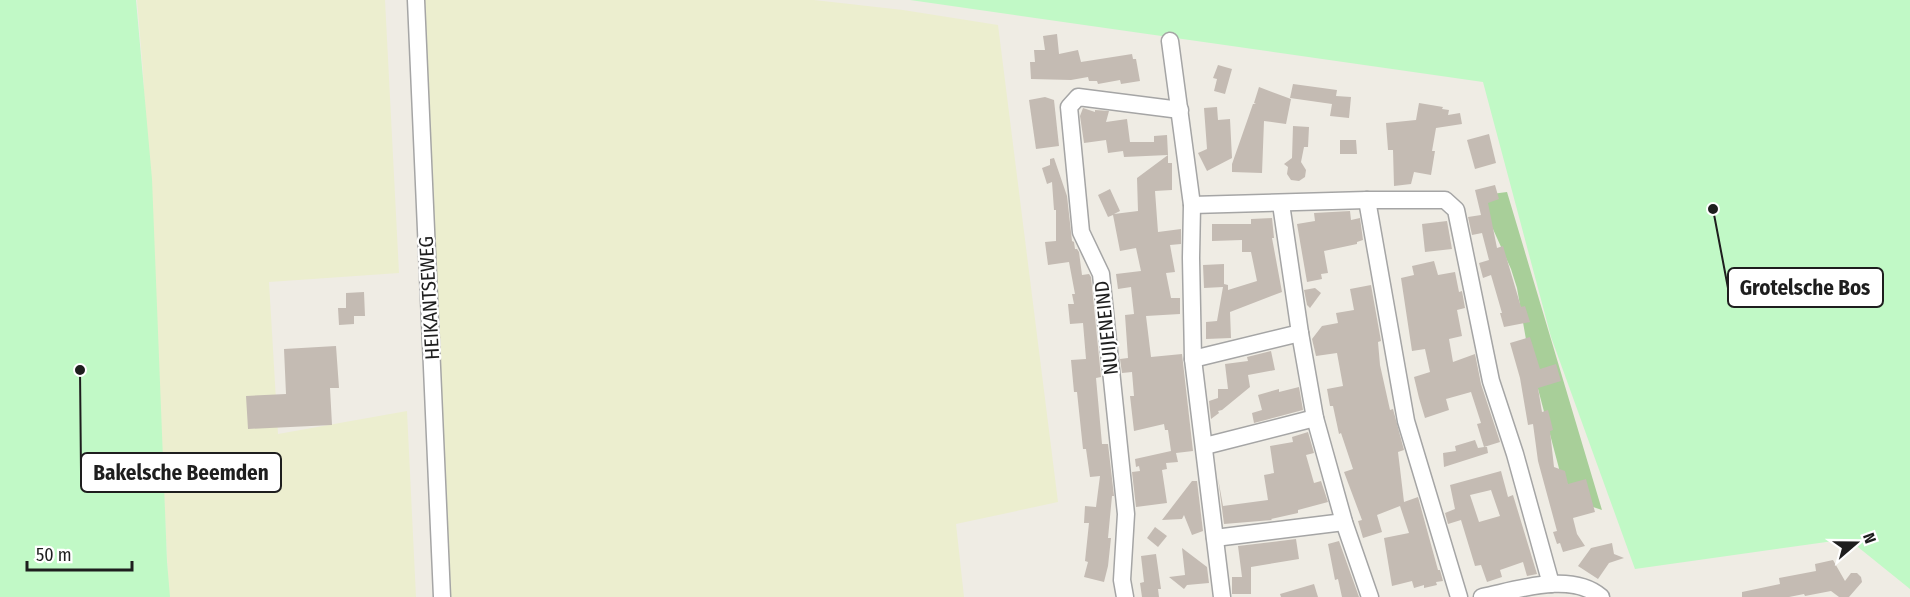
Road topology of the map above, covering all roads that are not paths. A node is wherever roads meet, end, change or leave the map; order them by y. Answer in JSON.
{"nodes":[{"id":1,"x":416,"y":0,"type":"edge"},
{"id":2,"x":1170,"y":41,"type":"dead end"},
{"id":3,"x":1180,"y":110,"type":"junction"},
{"id":4,"x":1367,"y":200,"type":"junction"},
{"id":5,"x":1281,"y":204,"type":"junction"},
{"id":6,"x":1192,"y":205,"type":"junction"},
{"id":7,"x":1300,"y":333,"type":"junction"},
{"id":8,"x":1193,"y":359,"type":"junction"},
{"id":9,"x":1315,"y":418,"type":"junction"},
{"id":10,"x":1205,"y":446,"type":"junction"},
{"id":11,"x":1344,"y":522,"type":"junction"},
{"id":12,"x":1215,"y":538,"type":"junction"},
{"id":13,"x":1551,"y":584,"type":"junction"},
{"id":14,"x":442,"y":597,"type":"edge"},
{"id":15,"x":1125,"y":597,"type":"edge"},
{"id":16,"x":1222,"y":597,"type":"edge"},
{"id":17,"x":1370,"y":597,"type":"edge"},
{"id":18,"x":1459,"y":597,"type":"edge"},
{"id":19,"x":1482,"y":597,"type":"edge"},
{"id":20,"x":1601,"y":597,"type":"edge"}],
"edges":[{"from":1,"to":14,"type":"street","name":"HEIKANTSEWEG"},
{"from":2,"to":3,"type":"street"},
{"from":3,"to":6,"type":"street"},
{"from":3,"to":15,"type":"street","name":"NUIJENEIND"},
{"from":4,"to":5,"type":"street"},
{"from":4,"to":13,"type":"street"},
{"from":4,"to":18,"type":"street"},
{"from":5,"to":6,"type":"street"},
{"from":5,"to":7,"type":"street"},
{"from":6,"to":8,"type":"street"},
{"from":7,"to":8,"type":"street"},
{"from":7,"to":9,"type":"street"},
{"from":8,"to":10,"type":"street"},
{"from":9,"to":10,"type":"street"},
{"from":9,"to":11,"type":"street"},
{"from":10,"to":12,"type":"street"},
{"from":11,"to":12,"type":"street"},
{"from":11,"to":17,"type":"street"},
{"from":12,"to":16,"type":"street"},
{"from":13,"to":19,"type":"street"},
{"from":13,"to":20,"type":"street"}]}
